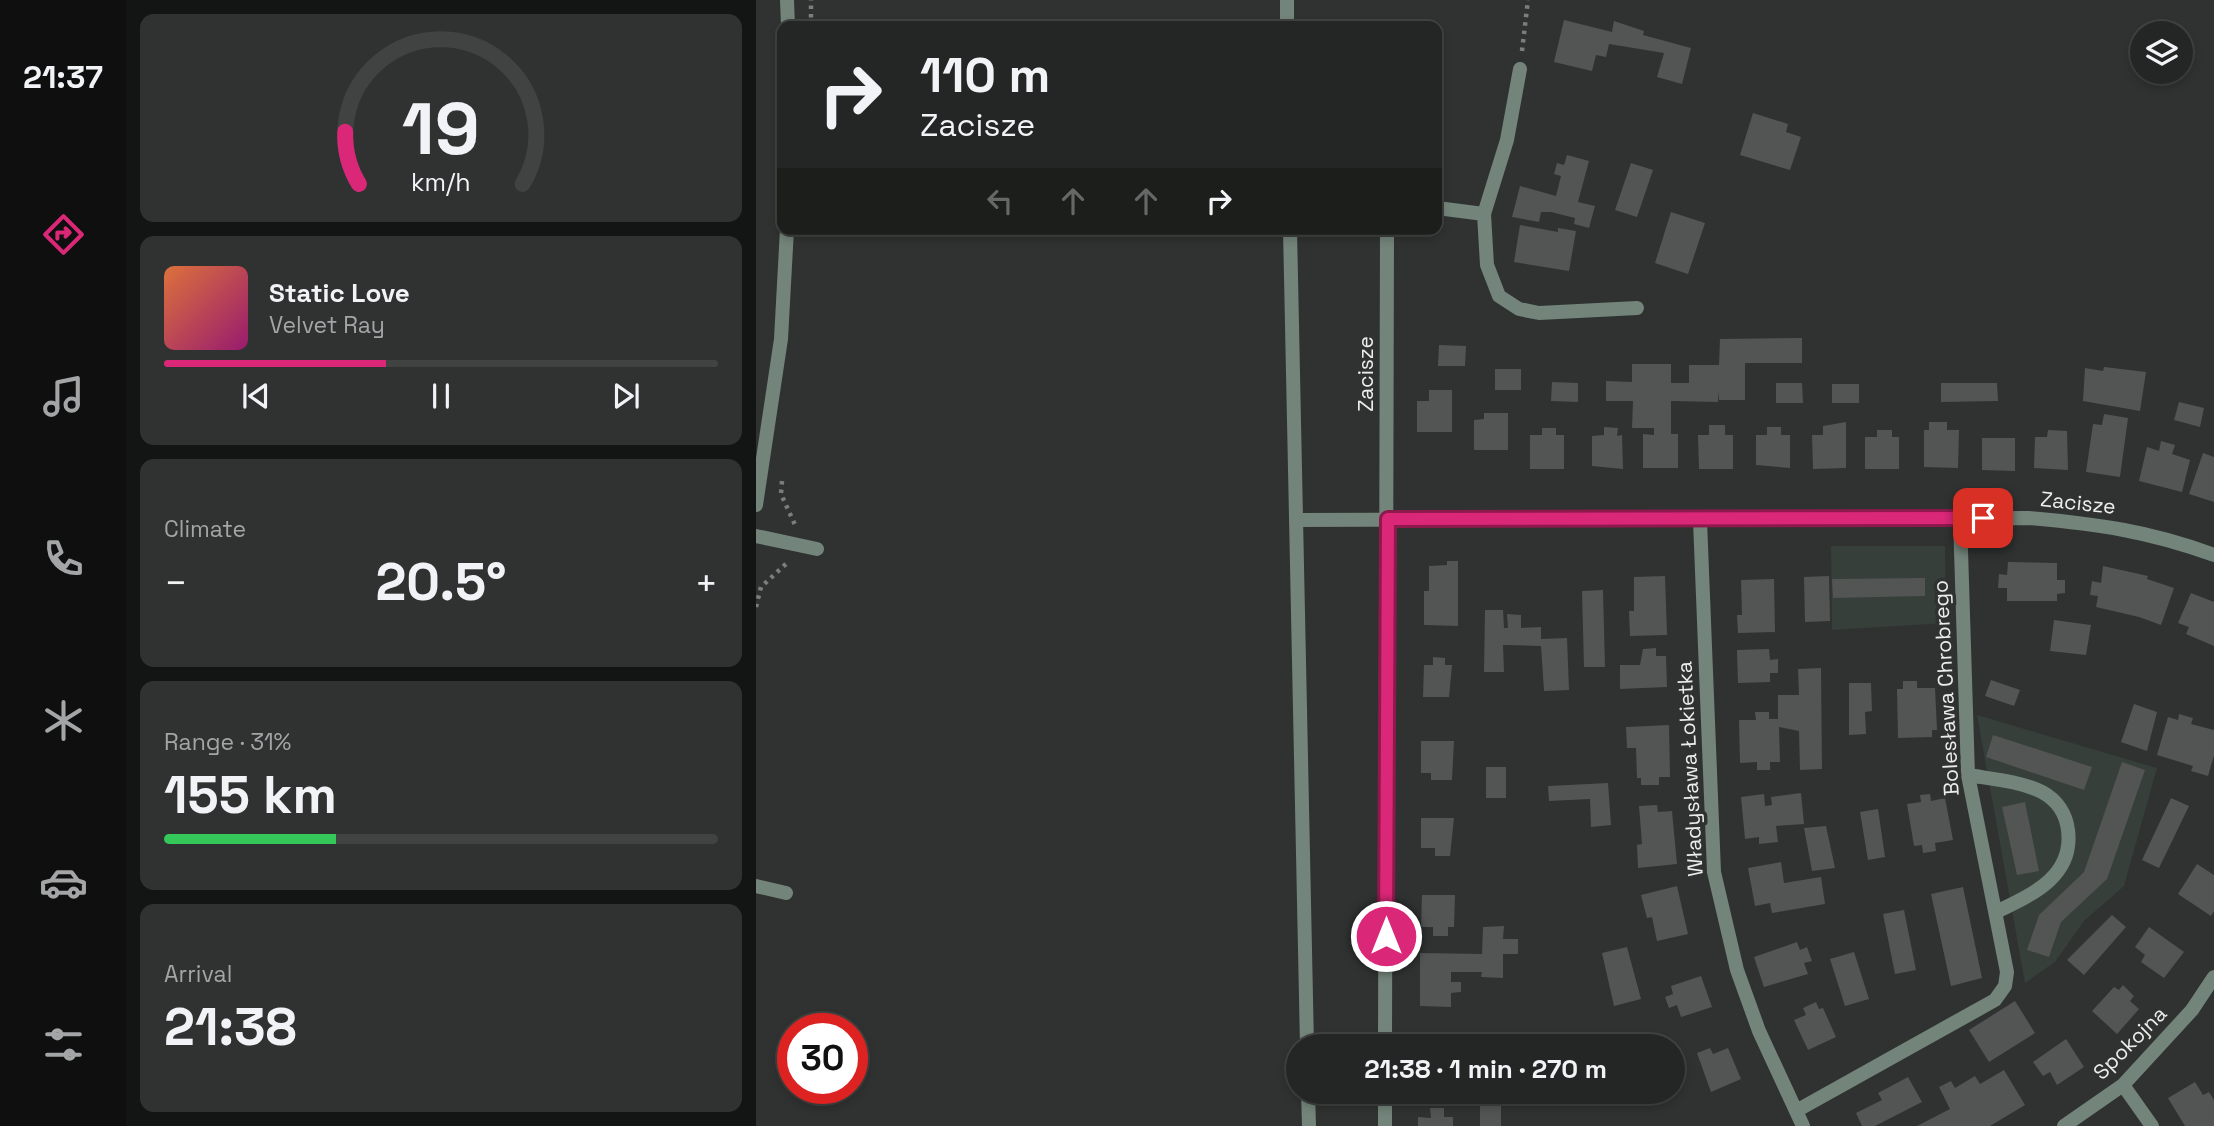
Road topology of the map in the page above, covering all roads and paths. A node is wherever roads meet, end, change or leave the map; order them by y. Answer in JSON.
{"nodes":[{"id":1,"x":787,"y":0,"type":"edge"},
{"id":2,"x":811,"y":0,"type":"edge"},
{"id":3,"x":1287,"y":0,"type":"edge"},
{"id":4,"x":1528,"y":0,"type":"edge"},
{"id":5,"x":788,"y":21,"type":"edge"},
{"id":6,"x":811,"y":21,"type":"edge"},
{"id":7,"x":1287,"y":21,"type":"edge"},
{"id":8,"x":1520,"y":69,"type":"joint"},
{"id":9,"x":1442,"y":209,"type":"edge"},
{"id":10,"x":1484,"y":214,"type":"junction"},
{"id":11,"x":787,"y":235,"type":"edge"},
{"id":12,"x":1290,"y":235,"type":"edge"},
{"id":13,"x":1387,"y":235,"type":"edge"},
{"id":14,"x":1637,"y":308,"type":"dead end"},
{"id":15,"x":782,"y":472,"type":"dead end"},
{"id":16,"x":756,"y":505,"type":"edge"},
{"id":17,"x":1960,"y":518,"type":"junction"},
{"id":18,"x":1388,"y":519,"type":"junction"},
{"id":19,"x":1296,"y":520,"type":"junction"},
{"id":20,"x":1700,"y":521,"type":"junction"},
{"id":21,"x":756,"y":536,"type":"edge"},
{"id":22,"x":793,"y":544,"type":"junction"},
{"id":23,"x":817,"y":550,"type":"dead end"},
{"id":24,"x":2214,"y":555,"type":"edge"},
{"id":25,"x":756,"y":607,"type":"edge"},
{"id":26,"x":1968,"y":775,"type":"junction"},
{"id":27,"x":756,"y":886,"type":"edge"},
{"id":28,"x":786,"y":893,"type":"dead end"},
{"id":29,"x":1996,"y":912,"type":"junction"},
{"id":30,"x":2214,"y":977,"type":"edge"},
{"id":31,"x":1307,"y":1034,"type":"edge"},
{"id":32,"x":1385,"y":1034,"type":"edge"},
{"id":33,"x":2123,"y":1085,"type":"junction"},
{"id":34,"x":1308,"y":1104,"type":"edge"},
{"id":35,"x":1385,"y":1104,"type":"edge"},
{"id":36,"x":1796,"y":1111,"type":"junction"},
{"id":37,"x":1309,"y":1126,"type":"edge"},
{"id":38,"x":1385,"y":1126,"type":"edge"},
{"id":39,"x":1802,"y":1126,"type":"edge"},
{"id":40,"x":2064,"y":1126,"type":"edge"},
{"id":41,"x":2152,"y":1126,"type":"edge"}],
"edges":[{"from":1,"to":5,"type":"street"},
{"from":2,"to":6,"type":"path"},
{"from":3,"to":7,"type":"street"},
{"from":4,"to":8,"type":"path"},
{"from":8,"to":10,"type":"street"},
{"from":9,"to":10,"type":"street"},
{"from":10,"to":14,"type":"street"},
{"from":11,"to":16,"type":"street"},
{"from":12,"to":19,"type":"street"},
{"from":13,"to":18,"type":"street","name":"Zacisze"},
{"from":15,"to":22,"type":"path"},
{"from":17,"to":20,"type":"street","name":"Zacisze"},
{"from":17,"to":24,"type":"street","name":"Zacisze"},
{"from":17,"to":26,"type":"street","name":"Bolesława Chrobrego"},
{"from":18,"to":19,"type":"street","name":"Zacisze"},
{"from":18,"to":20,"type":"street","name":"Zacisze"},
{"from":18,"to":32,"type":"street"},
{"from":19,"to":31,"type":"street"},
{"from":20,"to":36,"type":"street","name":"Władysława Łokietka"},
{"from":21,"to":22,"type":"street"},
{"from":22,"to":23,"type":"street"},
{"from":22,"to":25,"type":"path"},
{"from":26,"to":29,"type":"street","name":"Bolesława Chrobrego"},
{"from":26,"to":29,"type":"street"},
{"from":27,"to":28,"type":"street"},
{"from":29,"to":36,"type":"street","name":"Bolesława Chrobrego"},
{"from":30,"to":33,"type":"street","name":"Spokojna"},
{"from":33,"to":40,"type":"street","name":"Spokojna"},
{"from":33,"to":41,"type":"street"},
{"from":34,"to":37,"type":"street"},
{"from":35,"to":38,"type":"street"},
{"from":36,"to":39,"type":"street","name":"Władysława Łokietka"}]}
